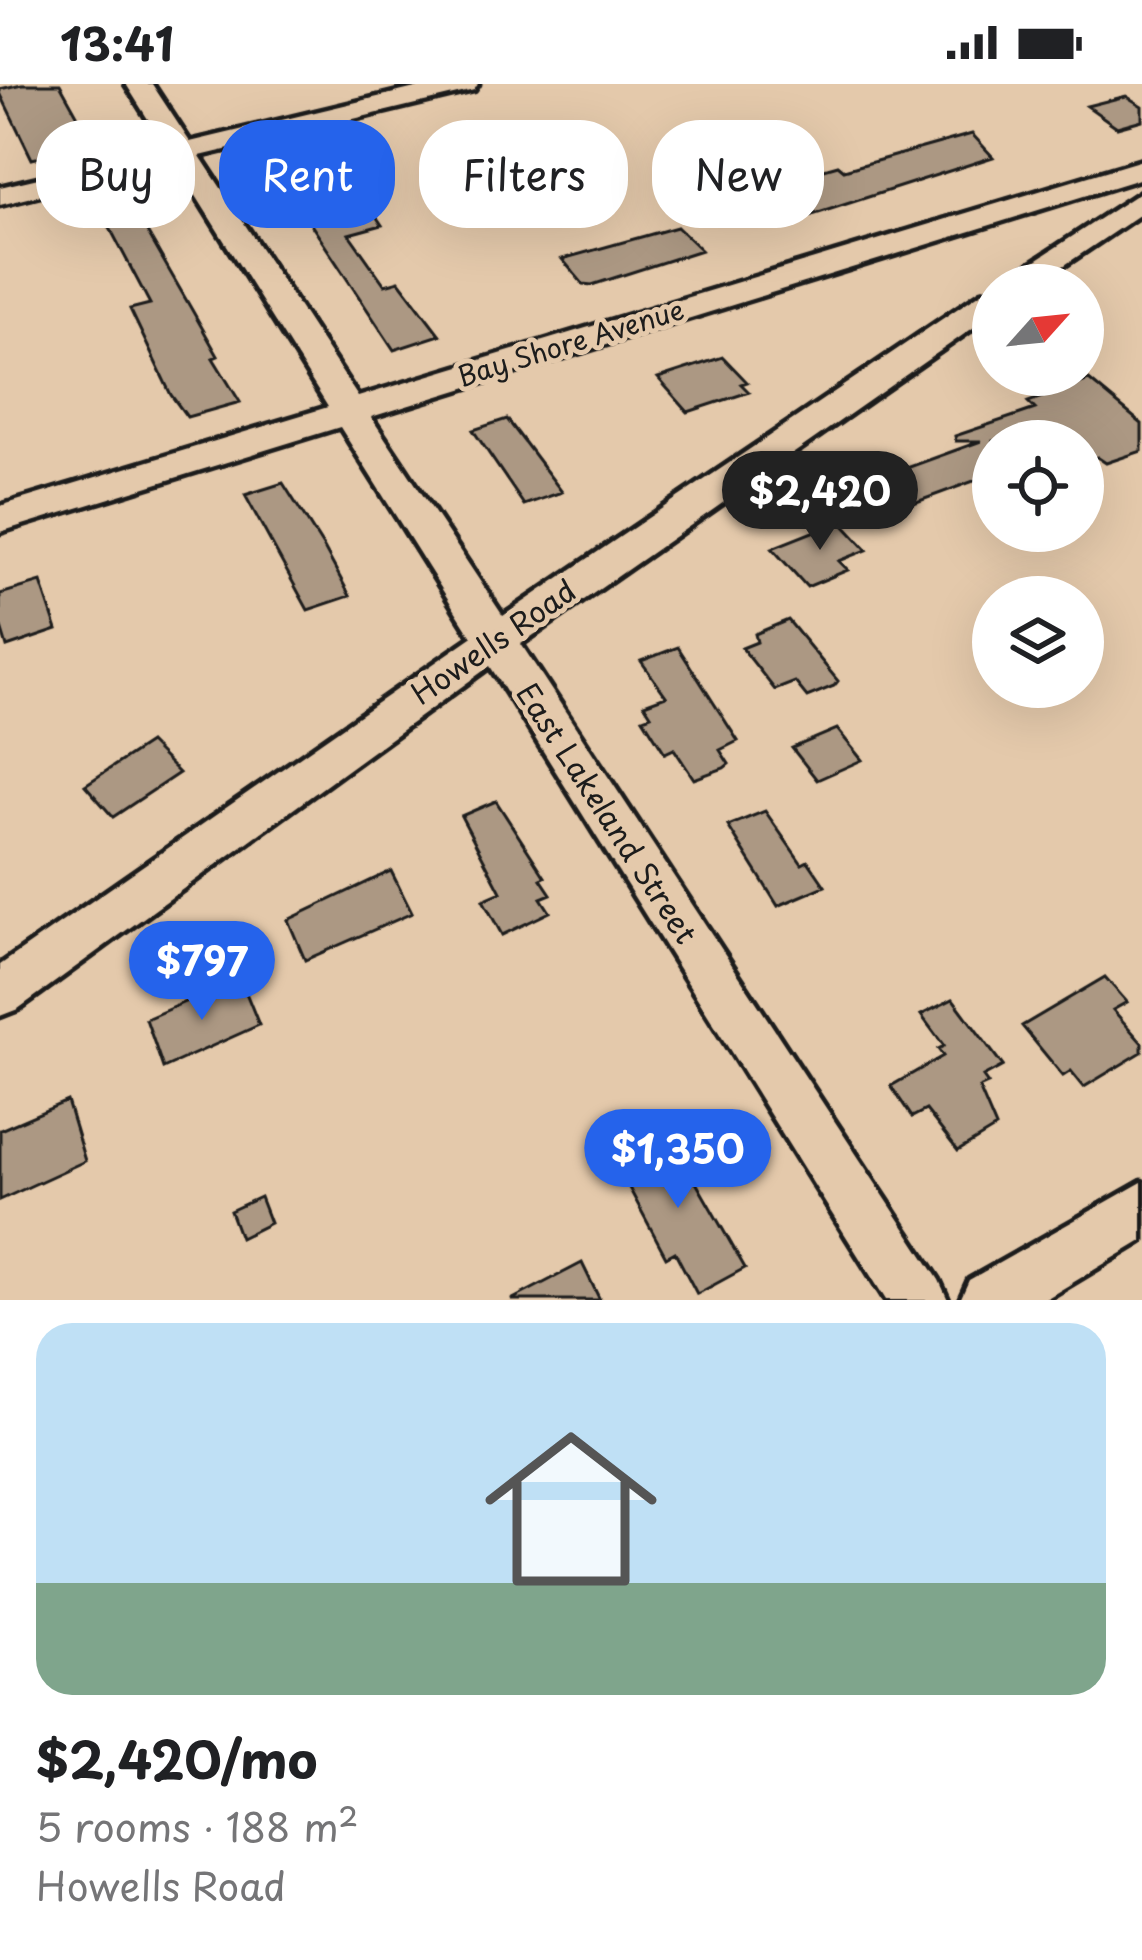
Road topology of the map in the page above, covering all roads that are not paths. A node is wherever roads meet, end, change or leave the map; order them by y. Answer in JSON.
{"nodes":[{"id":1,"x":139,"y":84,"type":"edge"},
{"id":2,"x":465,"y":84,"type":"edge"},
{"id":3,"x":161,"y":120,"type":"edge"},
{"id":4,"x":195,"y":148,"type":"edge"},
{"id":5,"x":1142,"y":169,"type":"edge"},
{"id":6,"x":195,"y":175,"type":"edge"},
{"id":7,"x":36,"y":187,"type":"edge"},
{"id":8,"x":0,"y":196,"type":"edge"},
{"id":9,"x":1142,"y":200,"type":"edge"},
{"id":10,"x":1046,"y":264,"type":"edge"},
{"id":11,"x":972,"y":313,"type":"edge"},
{"id":12,"x":346,"y":412,"type":"junction"},
{"id":13,"x":0,"y":519,"type":"edge"},
{"id":14,"x":494,"y":643,"type":"junction"},
{"id":15,"x":0,"y":993,"type":"edge"},
{"id":16,"x":1142,"y":1210,"type":"edge"},
{"id":17,"x":919,"y":1300,"type":"edge"},
{"id":18,"x":989,"y":1300,"type":"edge"}],
"edges":[{"from":1,"to":3,"type":"street","name":"East Lakeland Street"},
{"from":2,"to":4,"type":"street"},
{"from":5,"to":12,"type":"street","name":"Bay Shore Avenue"},
{"from":6,"to":12,"type":"street","name":"East Lakeland Street"},
{"from":7,"to":8,"type":"street"},
{"from":9,"to":10,"type":"street"},
{"from":11,"to":14,"type":"street","name":"Howells Road"},
{"from":12,"to":13,"type":"street","name":"Bay Shore Avenue"},
{"from":12,"to":14,"type":"street","name":"East Lakeland Street"},
{"from":14,"to":15,"type":"street","name":"Howells Road"},
{"from":14,"to":17,"type":"street","name":"East Lakeland Street"},
{"from":16,"to":18,"type":"street"}]}
